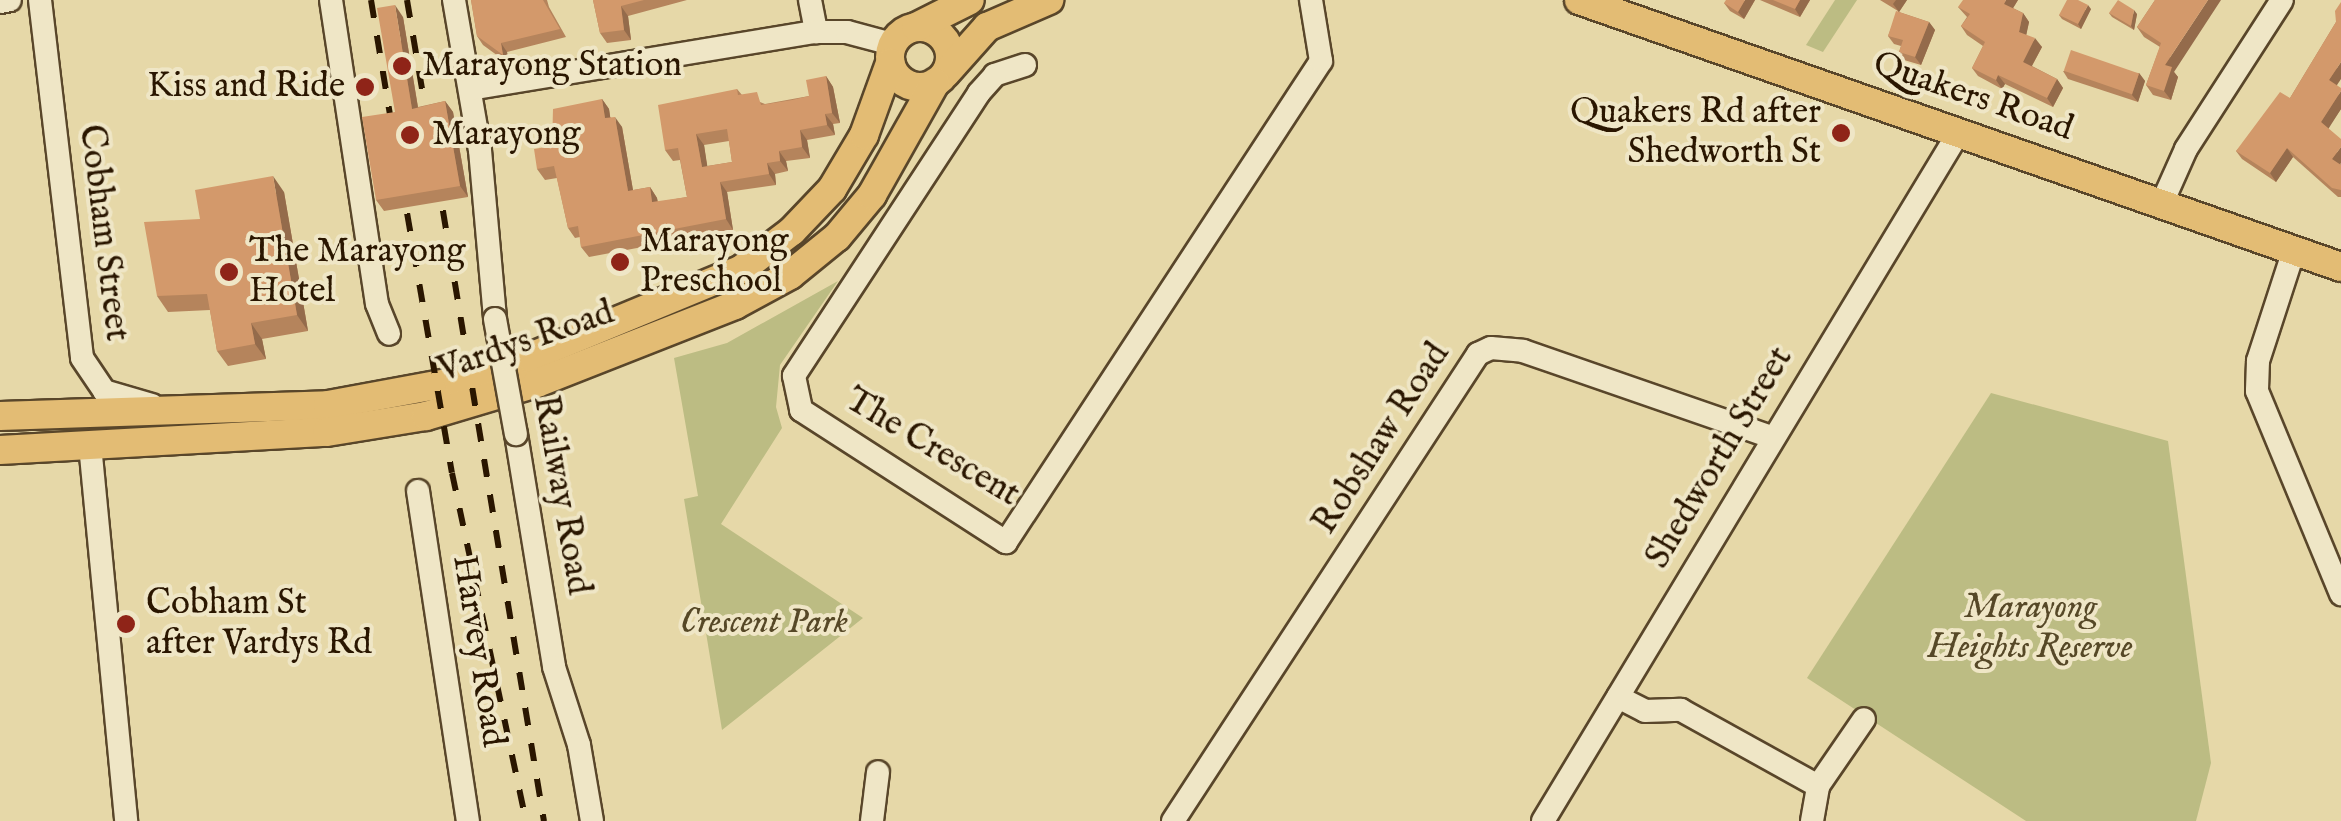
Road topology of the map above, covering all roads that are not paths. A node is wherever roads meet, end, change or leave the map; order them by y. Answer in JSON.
{"nodes":[{"id":1,"x":10,"y":0,"type":"edge"},
{"id":2,"x":40,"y":0,"type":"edge"},
{"id":3,"x":331,"y":0,"type":"edge"},
{"id":4,"x":454,"y":0,"type":"edge"},
{"id":5,"x":810,"y":0,"type":"edge"},
{"id":6,"x":970,"y":0,"type":"edge"},
{"id":7,"x":1048,"y":0,"type":"edge"},
{"id":8,"x":1310,"y":0,"type":"edge"},
{"id":9,"x":1580,"y":0,"type":"edge"},
{"id":10,"x":2282,"y":0,"type":"edge"},
{"id":11,"x":0,"y":2,"type":"edge"},
{"id":12,"x":916,"y":27,"type":"junction"},
{"id":13,"x":816,"y":32,"type":"junction"},
{"id":14,"x":891,"y":53,"type":"junction"},
{"id":15,"x":1025,"y":65,"type":"dead end"},
{"id":16,"x":940,"y":78,"type":"junction"},
{"id":17,"x":470,"y":89,"type":"junction"},
{"id":18,"x":1958,"y":132,"type":"junction"},
{"id":19,"x":2162,"y":203,"type":"junction"},
{"id":20,"x":2294,"y":250,"type":"junction"},
{"id":21,"x":2341,"y":267,"type":"edge"},
{"id":22,"x":389,"y":334,"type":"dead end"},
{"id":23,"x":179,"y":412,"type":"junction"},
{"id":24,"x":0,"y":416,"type":"edge"},
{"id":25,"x":1772,"y":438,"type":"junction"},
{"id":26,"x":90,"y":445,"type":"junction"},
{"id":27,"x":0,"y":450,"type":"edge"},
{"id":28,"x":418,"y":491,"type":"dead end"},
{"id":29,"x":2341,"y":594,"type":"edge"},
{"id":30,"x":1618,"y":697,"type":"junction"},
{"id":31,"x":1864,"y":718,"type":"dead end"},
{"id":32,"x":878,"y":772,"type":"dead end"},
{"id":33,"x":1818,"y":786,"type":"junction"},
{"id":34,"x":126,"y":821,"type":"edge"},
{"id":35,"x":468,"y":821,"type":"edge"},
{"id":36,"x":592,"y":821,"type":"edge"},
{"id":37,"x":872,"y":821,"type":"edge"},
{"id":38,"x":1173,"y":821,"type":"edge"},
{"id":39,"x":1543,"y":821,"type":"edge"},
{"id":40,"x":1812,"y":821,"type":"edge"}],
"edges":[{"from":1,"to":11,"type":"street"},
{"from":2,"to":23,"type":"street","name":"Cobham Street"},
{"from":3,"to":22,"type":"street"},
{"from":4,"to":17,"type":"street","name":"Railway Road"},
{"from":5,"to":13,"type":"street"},
{"from":6,"to":12,"type":"main road"},
{"from":7,"to":16,"type":"main road"},
{"from":8,"to":15,"type":"street","name":"The Crescent"},
{"from":9,"to":18,"type":"main road","name":"Quakers Road"},
{"from":10,"to":19,"type":"street"},
{"from":12,"to":14,"type":"main road"},
{"from":12,"to":16,"type":"main road"},
{"from":13,"to":14,"type":"street"},
{"from":13,"to":17,"type":"street"},
{"from":14,"to":16,"type":"main road"},
{"from":14,"to":23,"type":"main road","name":"Vardys Road"},
{"from":16,"to":26,"type":"main road","name":"Vardys Road"},
{"from":17,"to":36,"type":"street","name":"Railway Road","bridge":true},
{"from":18,"to":19,"type":"main road","name":"Quakers Road"},
{"from":18,"to":25,"type":"street","name":"Shedworth Street"},
{"from":19,"to":20,"type":"main road","name":"Quakers Road"},
{"from":20,"to":21,"type":"main road","name":"Quakers Road"},
{"from":20,"to":29,"type":"street"},
{"from":23,"to":24,"type":"main road","name":"Vardys Road"},
{"from":23,"to":26,"type":"main road","name":"Vardys Road"},
{"from":24,"to":26,"type":"main road","name":"Vardys Road"},
{"from":25,"to":30,"type":"street","name":"Shedworth Street"},
{"from":25,"to":38,"type":"street","name":"Robshaw Road"},
{"from":26,"to":27,"type":"main road","name":"Vardys Road"},
{"from":26,"to":34,"type":"street"},
{"from":28,"to":35,"type":"street","name":"Harvey Road"},
{"from":30,"to":33,"type":"street"},
{"from":30,"to":39,"type":"street","name":"Shedworth Street"},
{"from":31,"to":33,"type":"street"},
{"from":32,"to":37,"type":"street"},
{"from":33,"to":40,"type":"street"}]}
